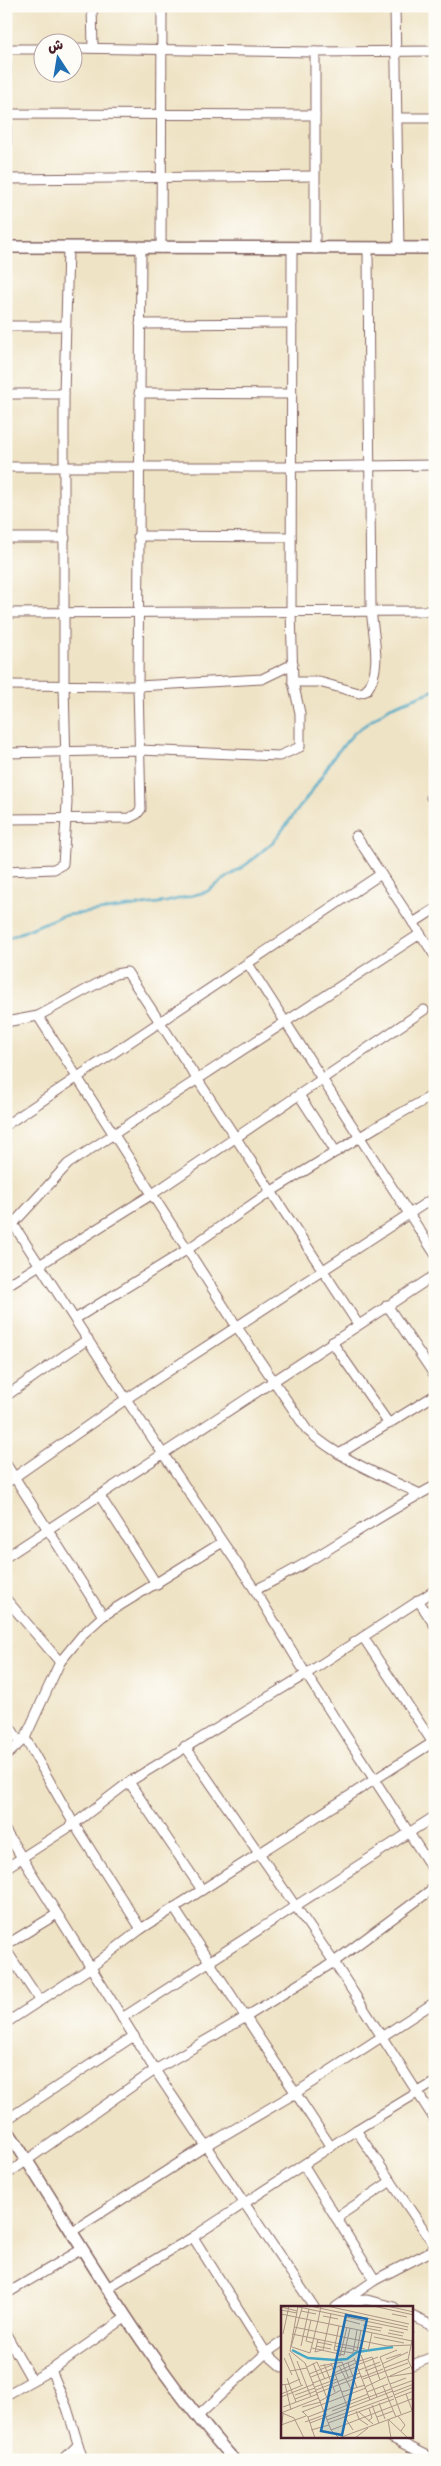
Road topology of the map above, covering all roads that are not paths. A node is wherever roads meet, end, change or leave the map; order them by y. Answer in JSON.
{"nodes":[{"id":1,"x":92,"y":6,"type":"edge"},
{"id":2,"x":162,"y":6,"type":"edge"},
{"id":3,"x":395,"y":6,"type":"edge"},
{"id":4,"x":82,"y":48,"type":"edge"},
{"id":5,"x":93,"y":48,"type":"junction"},
{"id":6,"x":6,"y":49,"type":"edge"},
{"id":7,"x":32,"y":49,"type":"edge"},
{"id":8,"x":162,"y":50,"type":"junction"},
{"id":9,"x":396,"y":51,"type":"junction"},
{"id":10,"x":435,"y":51,"type":"edge"},
{"id":11,"x":315,"y":52,"type":"junction"},
{"id":12,"x":6,"y":64,"type":"edge"},
{"id":13,"x":8,"y":114,"type":"junction"},
{"id":14,"x":161,"y":114,"type":"junction"},
{"id":15,"x":315,"y":115,"type":"junction"},
{"id":16,"x":398,"y":118,"type":"junction"},
{"id":17,"x":435,"y":118,"type":"edge"},
{"id":18,"x":314,"y":176,"type":"junction"},
{"id":19,"x":8,"y":179,"type":"junction"},
{"id":20,"x":161,"y":179,"type":"junction"},
{"id":21,"x":7,"y":247,"type":"edge"},
{"id":22,"x":68,"y":248,"type":"junction"},
{"id":23,"x":161,"y":248,"type":"junction"},
{"id":24,"x":435,"y":248,"type":"edge"},
{"id":25,"x":141,"y":249,"type":"junction"},
{"id":26,"x":292,"y":249,"type":"junction"},
{"id":27,"x":315,"y":249,"type":"junction"},
{"id":28,"x":368,"y":249,"type":"junction"},
{"id":29,"x":399,"y":249,"type":"junction"},
{"id":30,"x":292,"y":323,"type":"junction"},
{"id":31,"x":140,"y":324,"type":"junction"},
{"id":32,"x":6,"y":326,"type":"edge"},
{"id":33,"x":64,"y":326,"type":"junction"},
{"id":34,"x":139,"y":393,"type":"junction"},
{"id":35,"x":6,"y":394,"type":"edge"},
{"id":36,"x":64,"y":394,"type":"junction"},
{"id":37,"x":292,"y":394,"type":"junction"},
{"id":38,"x":435,"y":465,"type":"edge"},
{"id":39,"x":369,"y":466,"type":"junction"},
{"id":40,"x":6,"y":467,"type":"edge"},
{"id":41,"x":64,"y":467,"type":"junction"},
{"id":42,"x":139,"y":467,"type":"junction"},
{"id":43,"x":291,"y":467,"type":"junction"},
{"id":44,"x":138,"y":536,"type":"junction"},
{"id":45,"x":291,"y":537,"type":"junction"},
{"id":46,"x":6,"y":538,"type":"edge"},
{"id":47,"x":65,"y":538,"type":"junction"},
{"id":48,"x":291,"y":611,"type":"junction"},
{"id":49,"x":435,"y":611,"type":"edge"},
{"id":50,"x":372,"y":612,"type":"junction"},
{"id":51,"x":6,"y":613,"type":"edge"},
{"id":52,"x":138,"y":613,"type":"junction"},
{"id":53,"x":64,"y":614,"type":"junction"},
{"id":54,"x":293,"y":664,"type":"junction"},
{"id":55,"x":294,"y":682,"type":"junction"},
{"id":56,"x":6,"y":685,"type":"edge"},
{"id":57,"x":64,"y":686,"type":"junction"},
{"id":58,"x":138,"y":686,"type":"junction"},
{"id":59,"x":140,"y":750,"type":"junction"},
{"id":60,"x":6,"y":752,"type":"edge"},
{"id":61,"x":66,"y":752,"type":"junction"},
{"id":62,"x":65,"y":818,"type":"junction"},
{"id":63,"x":6,"y":819,"type":"edge"},
{"id":64,"x":356,"y":836,"type":"dead end"},
{"id":65,"x":6,"y":871,"type":"edge"},
{"id":66,"x":381,"y":874,"type":"junction"},
{"id":67,"x":435,"y":909,"type":"edge"},
{"id":68,"x":413,"y":923,"type":"junction"},
{"id":69,"x":420,"y":934,"type":"junction"},
{"id":70,"x":435,"y":956,"type":"edge"},
{"id":71,"x":248,"y":964,"type":"junction"},
{"id":72,"x":424,"y":1010,"type":"dead end"},
{"id":73,"x":38,"y":1016,"type":"junction"},
{"id":74,"x":6,"y":1022,"type":"edge"},
{"id":75,"x":158,"y":1023,"type":"junction"},
{"id":76,"x":287,"y":1023,"type":"junction"},
{"id":77,"x":77,"y":1078,"type":"junction"},
{"id":78,"x":323,"y":1078,"type":"junction"},
{"id":79,"x":196,"y":1080,"type":"junction"},
{"id":80,"x":435,"y":1094,"type":"edge"},
{"id":81,"x":299,"y":1096,"type":"junction"},
{"id":82,"x":6,"y":1125,"type":"edge"},
{"id":83,"x":115,"y":1135,"type":"junction"},
{"id":84,"x":360,"y":1136,"type":"junction"},
{"id":85,"x":234,"y":1138,"type":"junction"},
{"id":86,"x":336,"y":1152,"type":"junction"},
{"id":87,"x":270,"y":1192,"type":"junction"},
{"id":88,"x":154,"y":1194,"type":"junction"},
{"id":89,"x":435,"y":1197,"type":"edge"},
{"id":90,"x":6,"y":1213,"type":"edge"},
{"id":91,"x":410,"y":1214,"type":"junction"},
{"id":92,"x":13,"y":1224,"type":"junction"},
{"id":93,"x":188,"y":1249,"type":"junction"},
{"id":94,"x":435,"y":1254,"type":"edge"},
{"id":95,"x":40,"y":1265,"type":"junction"},
{"id":96,"x":323,"y":1270,"type":"junction"},
{"id":97,"x":435,"y":1274,"type":"edge"},
{"id":98,"x":6,"y":1286,"type":"edge"},
{"id":99,"x":387,"y":1305,"type":"junction"},
{"id":100,"x":76,"y":1319,"type":"junction"},
{"id":101,"x":358,"y":1324,"type":"junction"},
{"id":102,"x":237,"y":1327,"type":"junction"},
{"id":103,"x":88,"y":1339,"type":"junction"},
{"id":104,"x":332,"y":1342,"type":"junction"},
{"id":105,"x":435,"y":1376,"type":"edge"},
{"id":106,"x":274,"y":1381,"type":"junction"},
{"id":107,"x":435,"y":1395,"type":"edge"},
{"id":108,"x":6,"y":1396,"type":"edge"},
{"id":109,"x":126,"y":1399,"type":"junction"},
{"id":110,"x":390,"y":1424,"type":"junction"},
{"id":111,"x":339,"y":1454,"type":"junction"},
{"id":112,"x":163,"y":1455,"type":"junction"},
{"id":113,"x":6,"y":1464,"type":"edge"},
{"id":114,"x":15,"y":1478,"type":"junction"},
{"id":115,"x":6,"y":1483,"type":"edge"},
{"id":116,"x":435,"y":1486,"type":"edge"},
{"id":117,"x":420,"y":1494,"type":"junction"},
{"id":118,"x":100,"y":1496,"type":"junction"},
{"id":119,"x":50,"y":1529,"type":"junction"},
{"id":120,"x":221,"y":1543,"type":"junction"},
{"id":121,"x":6,"y":1557,"type":"edge"},
{"id":122,"x":157,"y":1585,"type":"junction"},
{"id":123,"x":255,"y":1590,"type":"junction"},
{"id":124,"x":435,"y":1590,"type":"edge"},
{"id":125,"x":6,"y":1599,"type":"edge"},
{"id":126,"x":418,"y":1600,"type":"junction"},
{"id":127,"x":103,"y":1616,"type":"junction"},
{"id":128,"x":435,"y":1626,"type":"edge"},
{"id":129,"x":363,"y":1637,"type":"junction"},
{"id":130,"x":60,"y":1662,"type":"junction"},
{"id":131,"x":306,"y":1674,"type":"junction"},
{"id":132,"x":6,"y":1721,"type":"edge"},
{"id":133,"x":22,"y":1740,"type":"junction"},
{"id":134,"x":434,"y":1742,"type":"edge"},
{"id":135,"x":185,"y":1746,"type":"junction"},
{"id":136,"x":6,"y":1756,"type":"edge"},
{"id":137,"x":374,"y":1781,"type":"junction"},
{"id":138,"x":129,"y":1782,"type":"junction"},
{"id":139,"x":435,"y":1816,"type":"edge"},
{"id":140,"x":74,"y":1824,"type":"junction"},
{"id":141,"x":6,"y":1832,"type":"edge"},
{"id":142,"x":408,"y":1832,"type":"junction"},
{"id":143,"x":260,"y":1853,"type":"junction"},
{"id":144,"x":23,"y":1857,"type":"junction"},
{"id":145,"x":6,"y":1868,"type":"edge"},
{"id":146,"x":435,"y":1873,"type":"edge"},
{"id":147,"x":435,"y":1887,"type":"edge"},
{"id":148,"x":202,"y":1890,"type":"junction"},
{"id":149,"x":174,"y":1908,"type":"junction"},
{"id":150,"x":296,"y":1908,"type":"junction"},
{"id":151,"x":57,"y":1914,"type":"junction"},
{"id":152,"x":141,"y":1929,"type":"junction"},
{"id":153,"x":6,"y":1945,"type":"edge"},
{"id":154,"x":6,"y":1950,"type":"edge"},
{"id":155,"x":334,"y":1962,"type":"junction"},
{"id":156,"x":208,"y":1963,"type":"junction"},
{"id":157,"x":90,"y":1968,"type":"junction"},
{"id":158,"x":40,"y":2001,"type":"junction"},
{"id":159,"x":435,"y":2002,"type":"edge"},
{"id":160,"x":246,"y":2017,"type":"junction"},
{"id":161,"x":122,"y":2018,"type":"junction"},
{"id":162,"x":6,"y":2023,"type":"edge"},
{"id":163,"x":134,"y":2036,"type":"junction"},
{"id":164,"x":380,"y":2037,"type":"junction"},
{"id":165,"x":154,"y":2070,"type":"junction"},
{"id":166,"x":435,"y":2082,"type":"edge"},
{"id":167,"x":417,"y":2093,"type":"junction"},
{"id":168,"x":294,"y":2094,"type":"junction"},
{"id":169,"x":6,"y":2120,"type":"edge"},
{"id":170,"x":435,"y":2120,"type":"edge"},
{"id":171,"x":6,"y":2128,"type":"edge"},
{"id":172,"x":356,"y":2130,"type":"junction"},
{"id":173,"x":204,"y":2147,"type":"junction"},
{"id":174,"x":331,"y":2147,"type":"junction"},
{"id":175,"x":28,"y":2161,"type":"junction"},
{"id":176,"x":304,"y":2166,"type":"junction"},
{"id":177,"x":6,"y":2175,"type":"edge"},
{"id":178,"x":391,"y":2181,"type":"junction"},
{"id":179,"x":245,"y":2204,"type":"junction"},
{"id":180,"x":336,"y":2218,"type":"junction"},
{"id":181,"x":71,"y":2232,"type":"junction"},
{"id":182,"x":193,"y":2237,"type":"junction"},
{"id":183,"x":435,"y":2248,"type":"edge"},
{"id":184,"x":82,"y":2249,"type":"junction"},
{"id":185,"x":375,"y":2280,"type":"junction"},
{"id":186,"x":107,"y":2288,"type":"junction"},
{"id":187,"x":6,"y":2294,"type":"edge"},
{"id":188,"x":345,"y":2301,"type":"junction"},
{"id":189,"x":313,"y":2306,"type":"edge"},
{"id":190,"x":338,"y":2306,"type":"edge"},
{"id":191,"x":390,"y":2306,"type":"edge"},
{"id":192,"x":414,"y":2317,"type":"edge"},
{"id":193,"x":125,"y":2318,"type":"junction"},
{"id":194,"x":435,"y":2327,"type":"edge"},
{"id":195,"x":6,"y":2334,"type":"edge"},
{"id":196,"x":281,"y":2343,"type":"edge"},
{"id":197,"x":266,"y":2353,"type":"junction"},
{"id":198,"x":435,"y":2356,"type":"edge"},
{"id":199,"x":414,"y":2364,"type":"edge"},
{"id":200,"x":281,"y":2366,"type":"edge"},
{"id":201,"x":51,"y":2370,"type":"junction"},
{"id":202,"x":32,"y":2380,"type":"junction"},
{"id":203,"x":6,"y":2395,"type":"edge"},
{"id":204,"x":198,"y":2417,"type":"junction"},
{"id":205,"x":392,"y":2438,"type":"edge"},
{"id":206,"x":78,"y":2445,"type":"junction"},
{"id":207,"x":434,"y":2459,"type":"edge"},
{"id":208,"x":63,"y":2460,"type":"edge"},
{"id":209,"x":83,"y":2460,"type":"edge"},
{"id":210,"x":234,"y":2460,"type":"edge"}],
"edges":[{"from":1,"to":5,"type":"street"},
{"from":2,"to":8,"type":"street"},
{"from":3,"to":9,"type":"street"},
{"from":4,"to":5,"type":"street"},
{"from":5,"to":8,"type":"street"},
{"from":6,"to":7,"type":"street"},
{"from":8,"to":11,"type":"street"},
{"from":8,"to":14,"type":"street"},
{"from":9,"to":10,"type":"street"},
{"from":9,"to":11,"type":"street"},
{"from":9,"to":16,"type":"street"},
{"from":11,"to":15,"type":"street"},
{"from":12,"to":13,"type":"street"},
{"from":13,"to":14,"type":"street"},
{"from":13,"to":19,"type":"street"},
{"from":14,"to":15,"type":"street"},
{"from":14,"to":20,"type":"street"},
{"from":15,"to":18,"type":"street"},
{"from":16,"to":17,"type":"street"},
{"from":16,"to":29,"type":"street"},
{"from":18,"to":20,"type":"street"},
{"from":18,"to":27,"type":"street"},
{"from":19,"to":20,"type":"street"},
{"from":19,"to":21,"type":"street"},
{"from":20,"to":23,"type":"street"},
{"from":21,"to":22,"type":"street"},
{"from":22,"to":25,"type":"street"},
{"from":22,"to":33,"type":"street"},
{"from":23,"to":25,"type":"street"},
{"from":23,"to":26,"type":"street"},
{"from":24,"to":29,"type":"street"},
{"from":25,"to":31,"type":"street"},
{"from":26,"to":27,"type":"street"},
{"from":26,"to":30,"type":"street"},
{"from":27,"to":28,"type":"street"},
{"from":28,"to":29,"type":"street"},
{"from":28,"to":39,"type":"street"},
{"from":30,"to":31,"type":"street"},
{"from":30,"to":37,"type":"street"},
{"from":31,"to":34,"type":"street"},
{"from":32,"to":33,"type":"street"},
{"from":33,"to":36,"type":"street"},
{"from":34,"to":37,"type":"street"},
{"from":34,"to":42,"type":"street"},
{"from":35,"to":36,"type":"street"},
{"from":36,"to":41,"type":"street"},
{"from":37,"to":43,"type":"street"},
{"from":38,"to":39,"type":"street"},
{"from":39,"to":43,"type":"street"},
{"from":39,"to":50,"type":"street"},
{"from":40,"to":41,"type":"street"},
{"from":41,"to":42,"type":"street"},
{"from":41,"to":47,"type":"street"},
{"from":42,"to":43,"type":"street"},
{"from":42,"to":44,"type":"street"},
{"from":43,"to":45,"type":"street"},
{"from":44,"to":45,"type":"street"},
{"from":44,"to":52,"type":"street"},
{"from":45,"to":48,"type":"street"},
{"from":46,"to":47,"type":"street"},
{"from":47,"to":53,"type":"street"},
{"from":48,"to":50,"type":"street"},
{"from":48,"to":52,"type":"street"},
{"from":48,"to":54,"type":"street"},
{"from":49,"to":50,"type":"street"},
{"from":50,"to":55,"type":"street"},
{"from":51,"to":53,"type":"street"},
{"from":52,"to":53,"type":"street"},
{"from":52,"to":58,"type":"street"},
{"from":53,"to":57,"type":"street"},
{"from":54,"to":55,"type":"street"},
{"from":54,"to":58,"type":"street"},
{"from":55,"to":59,"type":"street"},
{"from":56,"to":57,"type":"street"},
{"from":57,"to":58,"type":"street"},
{"from":57,"to":61,"type":"street"},
{"from":58,"to":59,"type":"street"},
{"from":59,"to":61,"type":"street"},
{"from":59,"to":62,"type":"street"},
{"from":60,"to":61,"type":"street"},
{"from":61,"to":62,"type":"street"},
{"from":62,"to":63,"type":"street"},
{"from":62,"to":65,"type":"street"},
{"from":64,"to":66,"type":"street"},
{"from":66,"to":68,"type":"street"},
{"from":66,"to":71,"type":"street"},
{"from":67,"to":68,"type":"street"},
{"from":68,"to":69,"type":"street"},
{"from":69,"to":70,"type":"street"},
{"from":69,"to":76,"type":"street"},
{"from":71,"to":75,"type":"street"},
{"from":71,"to":76,"type":"street"},
{"from":72,"to":78,"type":"street"},
{"from":73,"to":74,"type":"street"},
{"from":73,"to":75,"type":"street"},
{"from":73,"to":77,"type":"street"},
{"from":75,"to":77,"type":"street"},
{"from":75,"to":79,"type":"street"},
{"from":76,"to":78,"type":"street"},
{"from":76,"to":79,"type":"street"},
{"from":77,"to":82,"type":"street"},
{"from":77,"to":83,"type":"street"},
{"from":78,"to":81,"type":"street"},
{"from":78,"to":84,"type":"street"},
{"from":79,"to":83,"type":"street"},
{"from":79,"to":85,"type":"street"},
{"from":80,"to":84,"type":"street"},
{"from":81,"to":85,"type":"street"},
{"from":81,"to":86,"type":"street"},
{"from":83,"to":88,"type":"street"},
{"from":83,"to":92,"type":"street"},
{"from":84,"to":86,"type":"street"},
{"from":84,"to":91,"type":"street"},
{"from":85,"to":87,"type":"street"},
{"from":85,"to":88,"type":"street"},
{"from":86,"to":87,"type":"street"},
{"from":87,"to":93,"type":"street"},
{"from":87,"to":96,"type":"street"},
{"from":88,"to":93,"type":"street"},
{"from":88,"to":95,"type":"street"},
{"from":89,"to":91,"type":"street"},
{"from":90,"to":92,"type":"street"},
{"from":91,"to":94,"type":"street"},
{"from":91,"to":96,"type":"street"},
{"from":92,"to":95,"type":"street"},
{"from":93,"to":100,"type":"street"},
{"from":93,"to":102,"type":"street"},
{"from":95,"to":98,"type":"street"},
{"from":95,"to":100,"type":"street"},
{"from":96,"to":101,"type":"street"},
{"from":96,"to":102,"type":"street"},
{"from":97,"to":99,"type":"street"},
{"from":99,"to":101,"type":"street"},
{"from":99,"to":105,"type":"street"},
{"from":100,"to":103,"type":"street"},
{"from":101,"to":104,"type":"street"},
{"from":102,"to":106,"type":"street"},
{"from":102,"to":109,"type":"street"},
{"from":103,"to":108,"type":"street"},
{"from":103,"to":109,"type":"street"},
{"from":104,"to":106,"type":"street"},
{"from":104,"to":110,"type":"street"},
{"from":106,"to":111,"type":"street"},
{"from":106,"to":112,"type":"street"},
{"from":107,"to":110,"type":"street"},
{"from":109,"to":112,"type":"street"},
{"from":109,"to":114,"type":"street"},
{"from":110,"to":111,"type":"street"},
{"from":111,"to":117,"type":"street"},
{"from":112,"to":118,"type":"street"},
{"from":112,"to":120,"type":"street"},
{"from":113,"to":114,"type":"street"},
{"from":114,"to":115,"type":"street"},
{"from":114,"to":119,"type":"street"},
{"from":116,"to":117,"type":"street"},
{"from":117,"to":123,"type":"street"},
{"from":118,"to":119,"type":"street"},
{"from":118,"to":122,"type":"street"},
{"from":119,"to":121,"type":"street"},
{"from":119,"to":127,"type":"street"},
{"from":120,"to":122,"type":"street"},
{"from":120,"to":123,"type":"street"},
{"from":122,"to":127,"type":"street"},
{"from":123,"to":131,"type":"street"},
{"from":124,"to":126,"type":"street"},
{"from":125,"to":130,"type":"street"},
{"from":126,"to":128,"type":"street"},
{"from":126,"to":129,"type":"street"},
{"from":127,"to":130,"type":"street"},
{"from":129,"to":131,"type":"street"},
{"from":129,"to":134,"type":"street"},
{"from":130,"to":133,"type":"street"},
{"from":131,"to":135,"type":"street"},
{"from":131,"to":137,"type":"street"},
{"from":132,"to":133,"type":"street"},
{"from":133,"to":136,"type":"street"},
{"from":133,"to":140,"type":"street"},
{"from":134,"to":137,"type":"street"},
{"from":135,"to":138,"type":"street"},
{"from":135,"to":143,"type":"street"},
{"from":137,"to":142,"type":"street"},
{"from":137,"to":143,"type":"street"},
{"from":138,"to":140,"type":"street"},
{"from":138,"to":148,"type":"street"},
{"from":139,"to":142,"type":"street"},
{"from":140,"to":144,"type":"street"},
{"from":140,"to":152,"type":"street"},
{"from":141,"to":144,"type":"street"},
{"from":142,"to":146,"type":"street"},
{"from":142,"to":150,"type":"street"},
{"from":143,"to":148,"type":"street"},
{"from":143,"to":150,"type":"street"},
{"from":144,"to":145,"type":"street"},
{"from":144,"to":151,"type":"street"},
{"from":147,"to":155,"type":"street"},
{"from":148,"to":149,"type":"street"},
{"from":149,"to":152,"type":"street"},
{"from":149,"to":156,"type":"street"},
{"from":150,"to":155,"type":"street"},
{"from":150,"to":156,"type":"street"},
{"from":151,"to":153,"type":"street"},
{"from":151,"to":157,"type":"street"},
{"from":152,"to":157,"type":"street"},
{"from":154,"to":158,"type":"street"},
{"from":155,"to":160,"type":"street"},
{"from":155,"to":164,"type":"street"},
{"from":156,"to":160,"type":"street"},
{"from":156,"to":161,"type":"street"},
{"from":157,"to":158,"type":"street"},
{"from":157,"to":161,"type":"street"},
{"from":158,"to":162,"type":"street"},
{"from":159,"to":164,"type":"street"},
{"from":160,"to":165,"type":"street"},
{"from":160,"to":168,"type":"street"},
{"from":161,"to":163,"type":"street"},
{"from":163,"to":165,"type":"street"},
{"from":163,"to":169,"type":"street"},
{"from":164,"to":167,"type":"street"},
{"from":164,"to":168,"type":"street"},
{"from":165,"to":173,"type":"street"},
{"from":165,"to":175,"type":"street"},
{"from":166,"to":167,"type":"street"},
{"from":167,"to":170,"type":"street"},
{"from":167,"to":172,"type":"street"},
{"from":168,"to":173,"type":"street"},
{"from":168,"to":174,"type":"street"},
{"from":171,"to":175,"type":"street"},
{"from":172,"to":174,"type":"street"},
{"from":172,"to":178,"type":"street"},
{"from":173,"to":179,"type":"street"},
{"from":173,"to":181,"type":"street"},
{"from":174,"to":176,"type":"street"},
{"from":175,"to":177,"type":"street"},
{"from":175,"to":181,"type":"street"},
{"from":176,"to":179,"type":"street"},
{"from":176,"to":180,"type":"street"},
{"from":178,"to":180,"type":"street"},
{"from":178,"to":183,"type":"street"},
{"from":179,"to":182,"type":"street"},
{"from":179,"to":189,"type":"street"},
{"from":180,"to":185,"type":"street"},
{"from":181,"to":184,"type":"street"},
{"from":182,"to":186,"type":"street"},
{"from":182,"to":197,"type":"street"},
{"from":183,"to":185,"type":"street"},
{"from":184,"to":186,"type":"street"},
{"from":184,"to":187,"type":"street"},
{"from":185,"to":188,"type":"street"},
{"from":186,"to":193,"type":"street"},
{"from":188,"to":190,"type":"street"},
{"from":188,"to":191,"type":"street"},
{"from":192,"to":194,"type":"street"},
{"from":193,"to":201,"type":"street"},
{"from":193,"to":204,"type":"street"},
{"from":195,"to":202,"type":"street"},
{"from":196,"to":197,"type":"street"},
{"from":197,"to":200,"type":"street"},
{"from":197,"to":204,"type":"street"},
{"from":198,"to":199,"type":"street"},
{"from":201,"to":202,"type":"street"},
{"from":201,"to":206,"type":"street"},
{"from":202,"to":203,"type":"street"},
{"from":204,"to":210,"type":"street"},
{"from":205,"to":207,"type":"street"},
{"from":206,"to":208,"type":"street"},
{"from":206,"to":209,"type":"street"}]}
